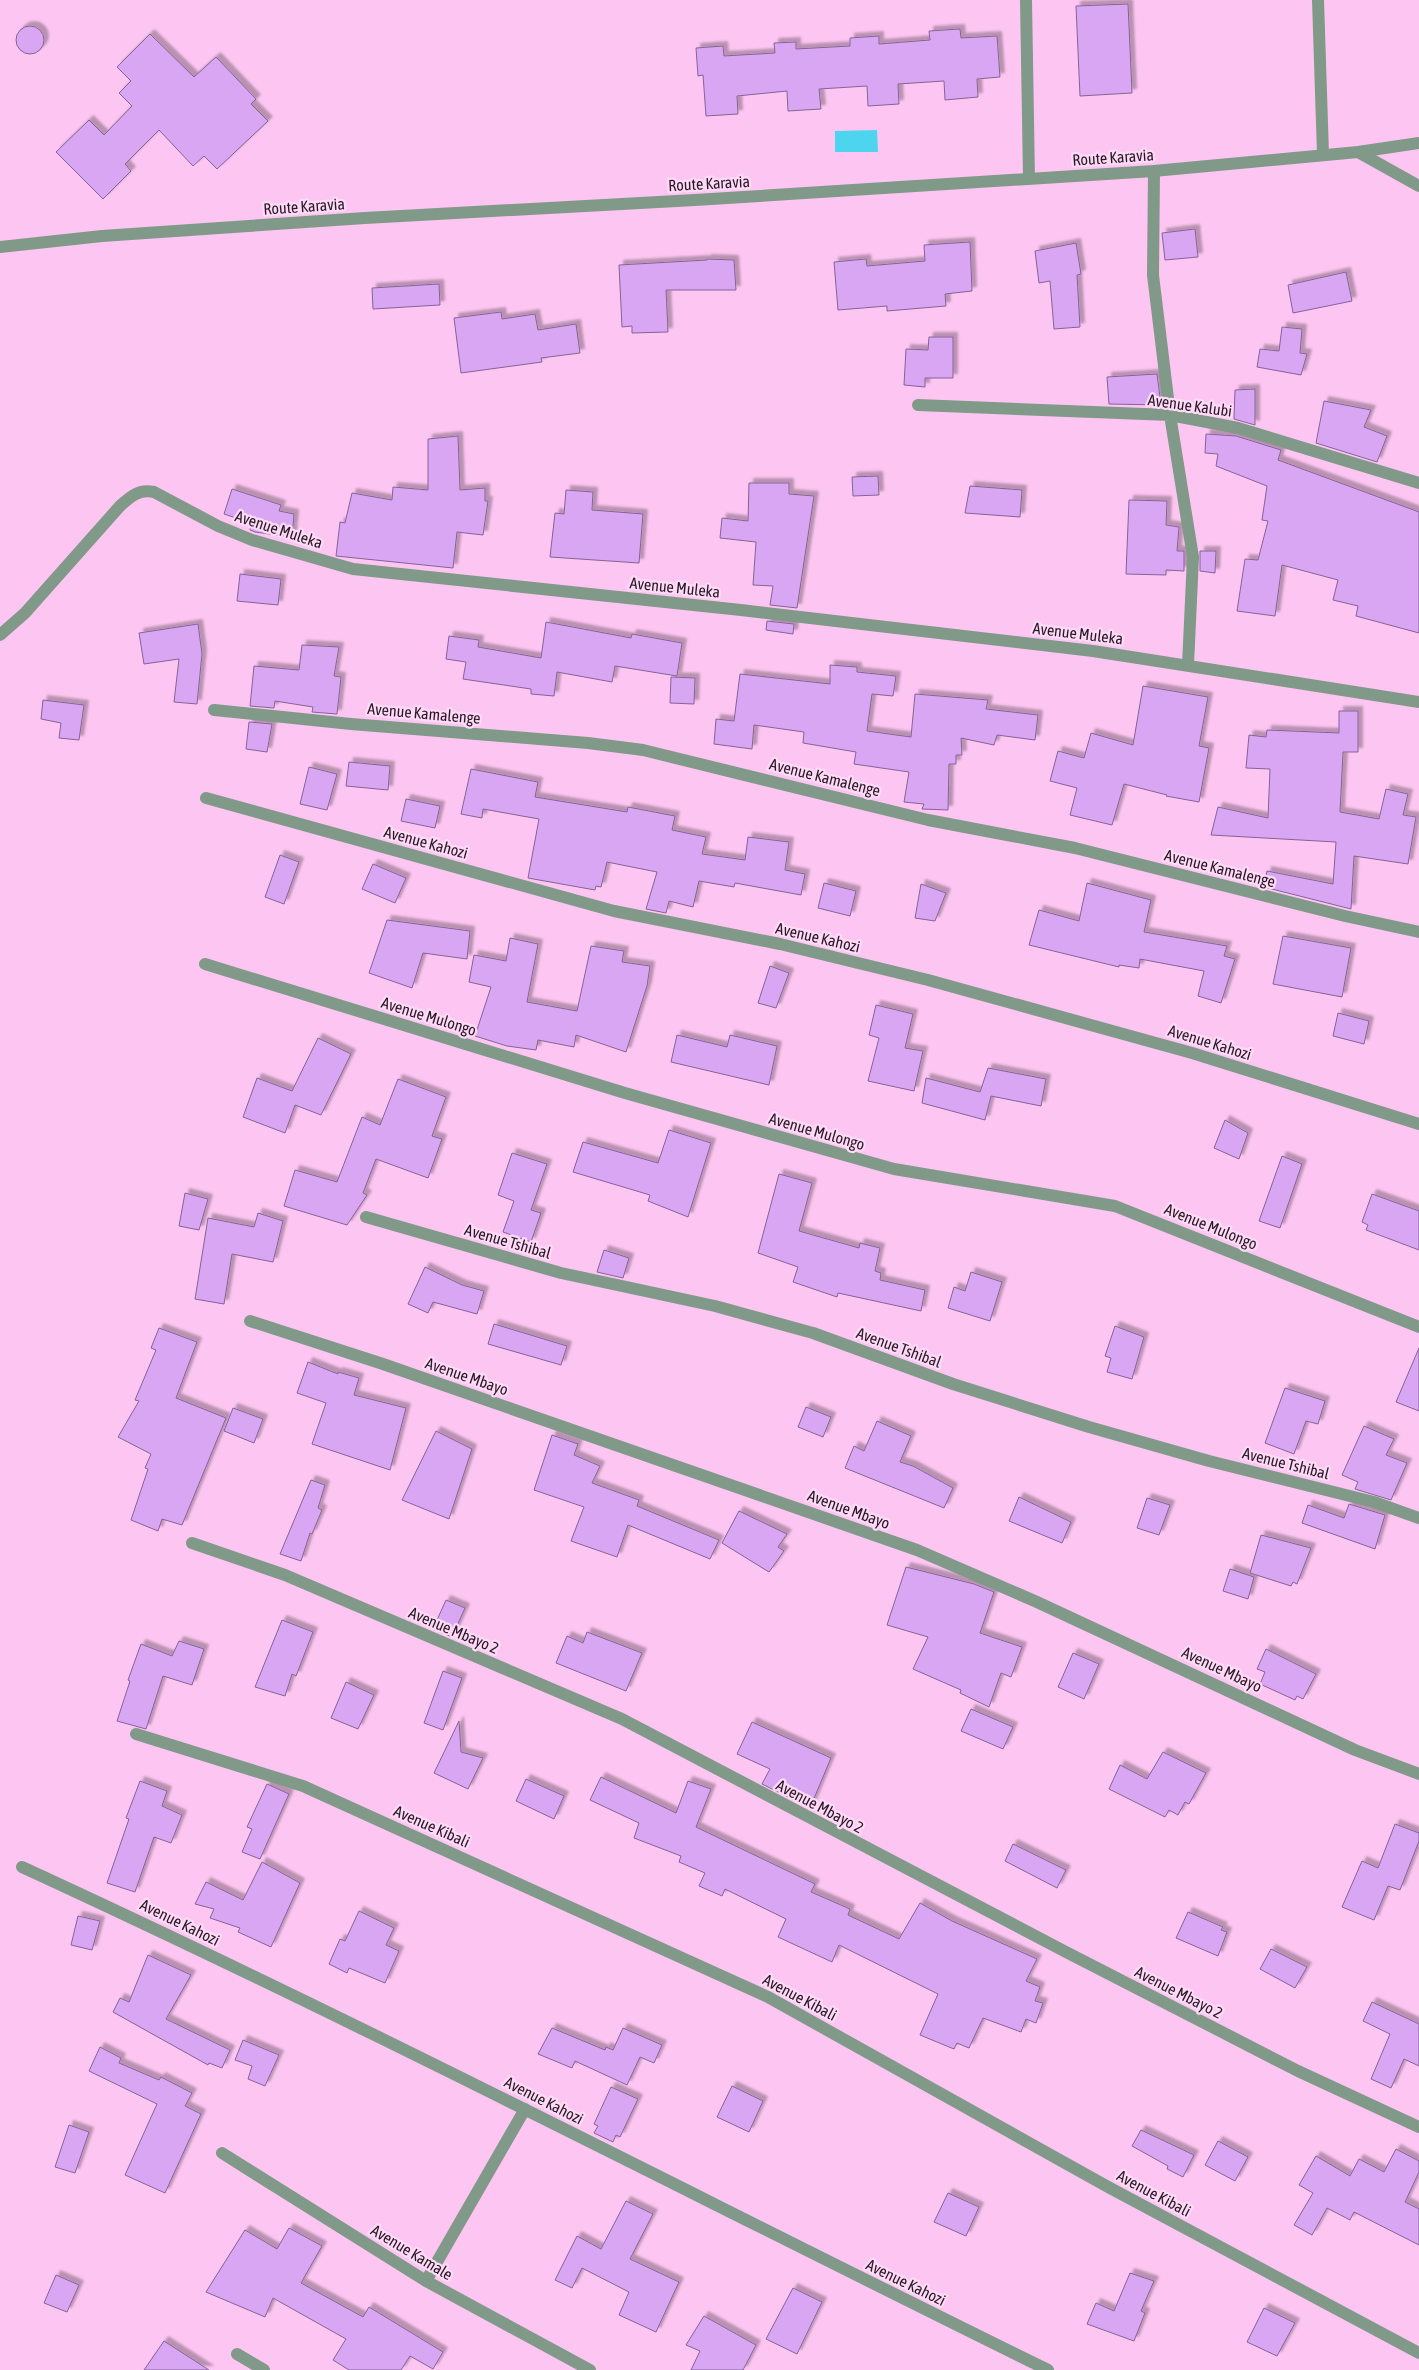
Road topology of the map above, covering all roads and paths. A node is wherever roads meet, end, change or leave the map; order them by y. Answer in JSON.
{"nodes":[{"id":1,"x":1026,"y":0,"type":"edge"},
{"id":2,"x":1318,"y":0,"type":"edge"},
{"id":3,"x":1419,"y":143,"type":"edge"},
{"id":4,"x":1358,"y":152,"type":"junction"},
{"id":5,"x":1323,"y":154,"type":"junction"},
{"id":6,"x":1154,"y":171,"type":"junction"},
{"id":7,"x":1028,"y":178,"type":"junction"},
{"id":8,"x":1419,"y":186,"type":"edge"},
{"id":9,"x":0,"y":247,"type":"edge"},
{"id":10,"x":918,"y":405,"type":"dead end"},
{"id":11,"x":1170,"y":415,"type":"junction"},
{"id":12,"x":1419,"y":483,"type":"edge"},
{"id":13,"x":0,"y":635,"type":"edge"},
{"id":14,"x":1188,"y":665,"type":"junction"},
{"id":15,"x":1419,"y":702,"type":"edge"},
{"id":16,"x":214,"y":710,"type":"dead end"},
{"id":17,"x":206,"y":798,"type":"dead end"},
{"id":18,"x":1419,"y":932,"type":"edge"},
{"id":19,"x":204,"y":964,"type":"dead end"},
{"id":20,"x":1419,"y":1124,"type":"edge"},
{"id":21,"x":366,"y":1217,"type":"dead end"},
{"id":22,"x":250,"y":1321,"type":"dead end"},
{"id":23,"x":1419,"y":1327,"type":"edge"},
{"id":24,"x":1419,"y":1518,"type":"edge"},
{"id":25,"x":192,"y":1543,"type":"dead end"},
{"id":26,"x":136,"y":1734,"type":"dead end"},
{"id":27,"x":1419,"y":1774,"type":"edge"},
{"id":28,"x":22,"y":1866,"type":"dead end"},
{"id":29,"x":525,"y":2109,"type":"junction"},
{"id":30,"x":1419,"y":2127,"type":"edge"},
{"id":31,"x":222,"y":2153,"type":"dead end"},
{"id":32,"x":426,"y":2281,"type":"junction"},
{"id":33,"x":1419,"y":2353,"type":"edge"},
{"id":34,"x":237,"y":2354,"type":"dead end"},
{"id":35,"x":264,"y":2370,"type":"edge"},
{"id":36,"x":590,"y":2370,"type":"edge"},
{"id":37,"x":1048,"y":2370,"type":"edge"}],
"edges":[{"from":1,"to":7,"type":"street"},
{"from":2,"to":5,"type":"street"},
{"from":3,"to":4,"type":"street","name":"Route Karavia"},
{"from":4,"to":5,"type":"street","name":"Route Karavia"},
{"from":4,"to":8,"type":"street"},
{"from":5,"to":6,"type":"street","name":"Route Karavia"},
{"from":6,"to":7,"type":"street","name":"Route Karavia"},
{"from":6,"to":11,"type":"street"},
{"from":7,"to":9,"type":"street","name":"Route Karavia"},
{"from":10,"to":11,"type":"street","name":"Avenue Kalubi"},
{"from":11,"to":12,"type":"street","name":"Avenue Kalubi"},
{"from":11,"to":14,"type":"street"},
{"from":13,"to":14,"type":"street","name":"Avenue Muleka"},
{"from":14,"to":15,"type":"street","name":"Avenue Muleka"},
{"from":16,"to":18,"type":"street","name":"Avenue Kamalenge"},
{"from":17,"to":20,"type":"street","name":"Avenue Kahozi"},
{"from":19,"to":23,"type":"street","name":"Avenue Mulongo"},
{"from":21,"to":24,"type":"street","name":"Avenue Tshibal"},
{"from":22,"to":27,"type":"street","name":"Avenue Mbayo"},
{"from":25,"to":30,"type":"street","name":"Avenue Mbayo 2"},
{"from":26,"to":33,"type":"street","name":"Avenue Kibali"},
{"from":28,"to":29,"type":"street","name":"Avenue Kahozi"},
{"from":29,"to":32,"type":"street"},
{"from":29,"to":37,"type":"street","name":"Avenue Kahozi"},
{"from":31,"to":32,"type":"street","name":"Avenue Kamale"},
{"from":32,"to":36,"type":"street","name":"Avenue Kamale"},
{"from":34,"to":35,"type":"street"}]}
